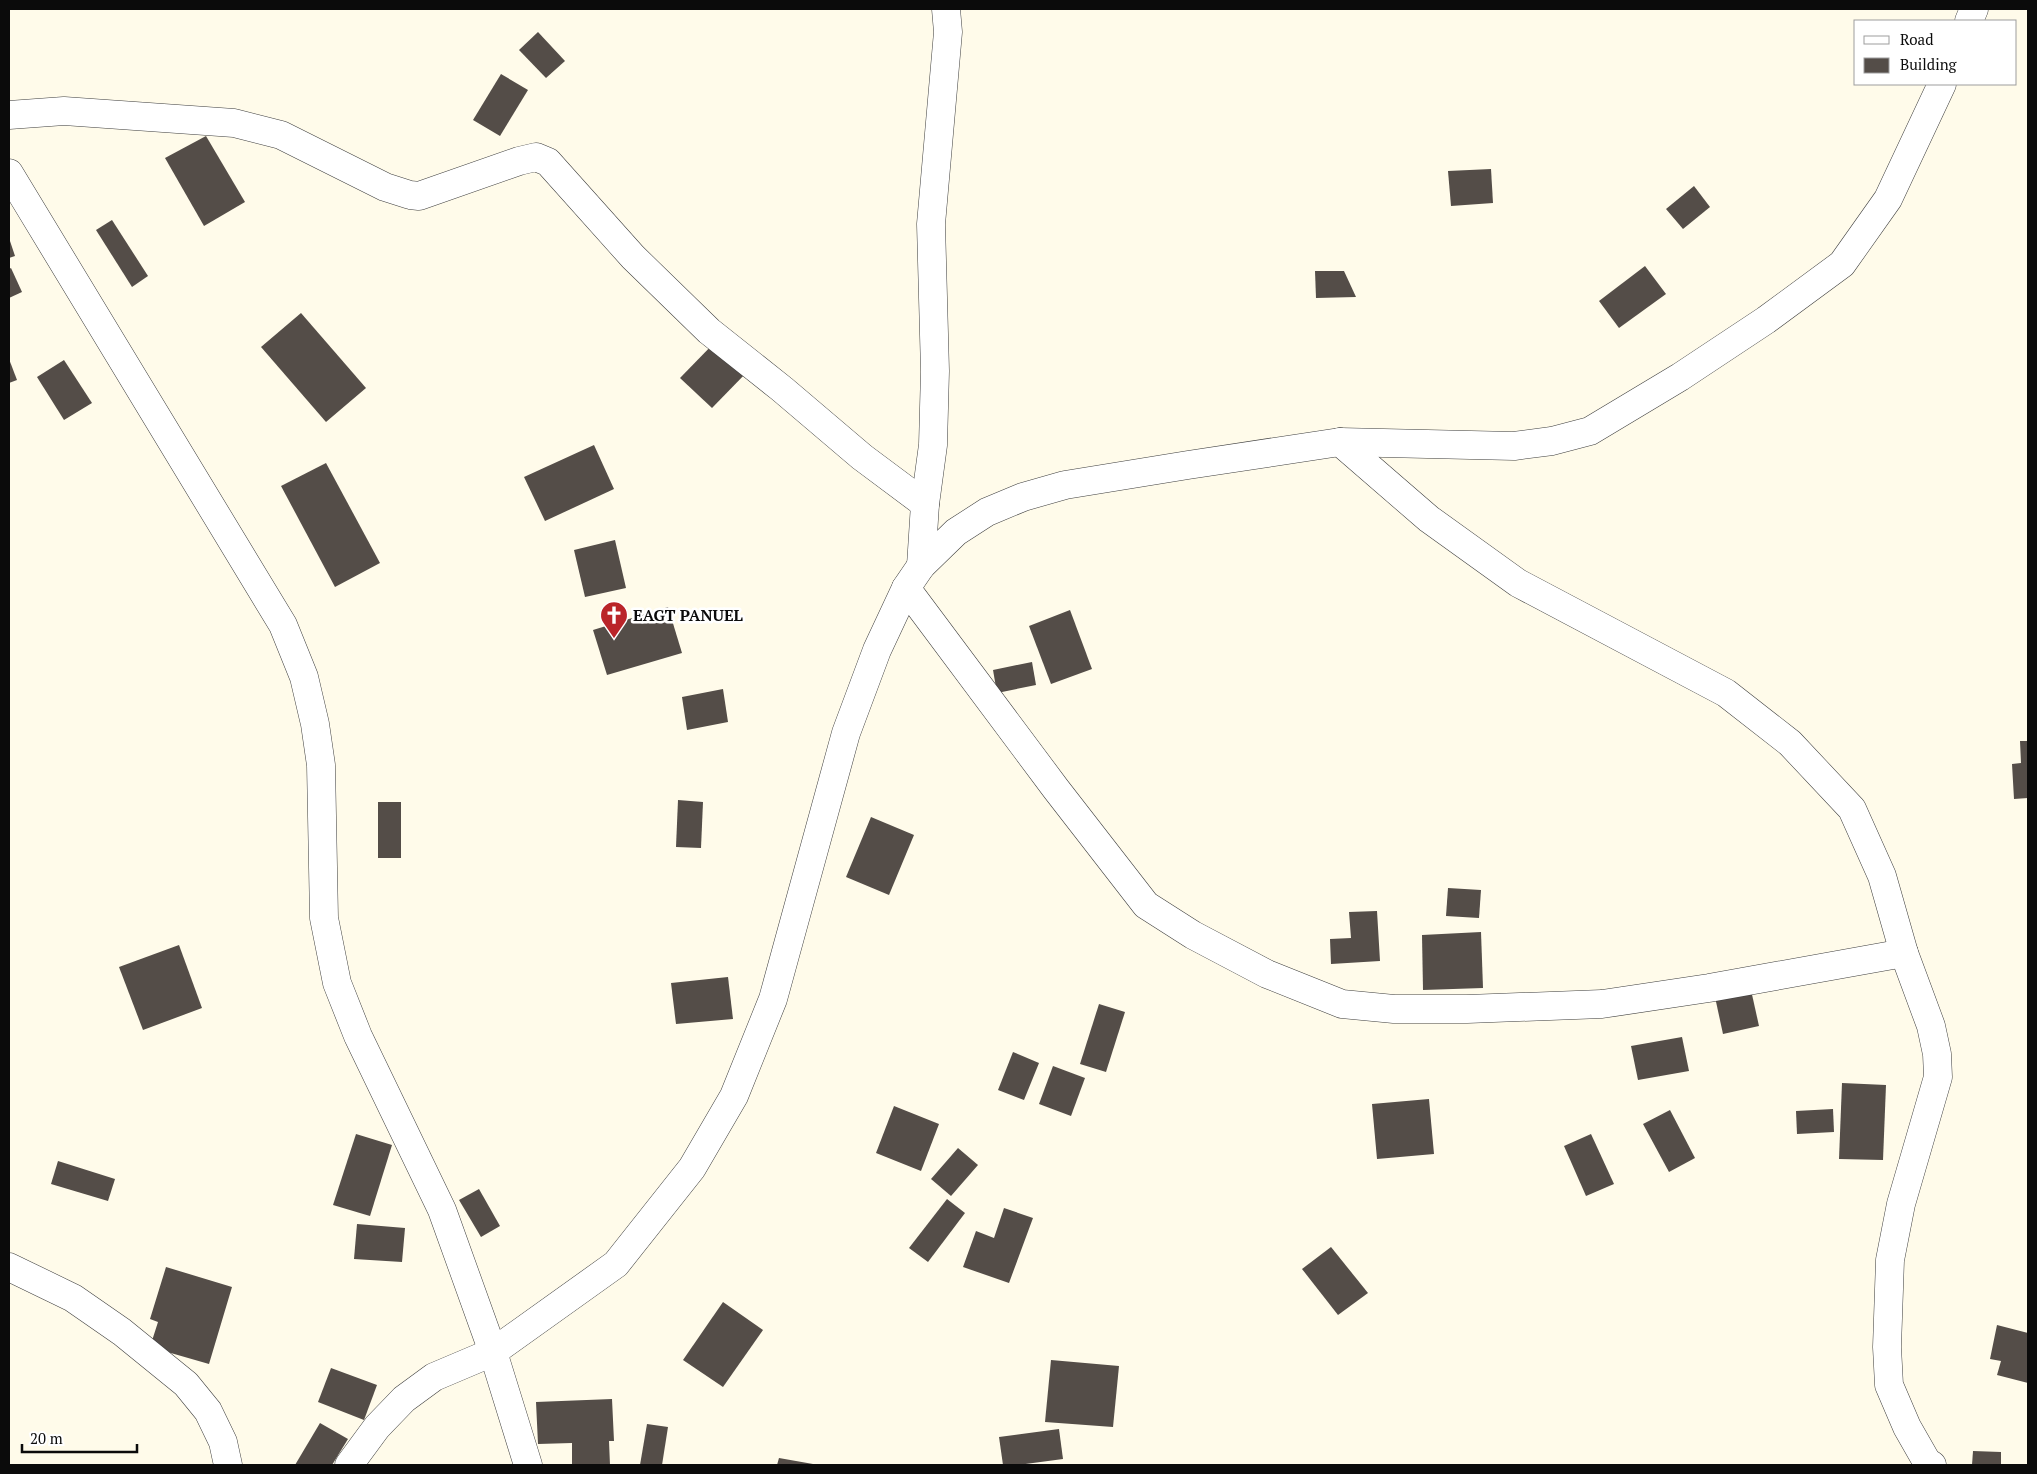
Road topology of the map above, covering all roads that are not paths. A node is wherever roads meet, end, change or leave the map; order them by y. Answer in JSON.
{"nodes":[{"id":1,"x":946,"y":9,"type":"edge"},
{"id":2,"x":1942,"y":85,"type":"edge"},
{"id":3,"x":9,"y":115,"type":"edge"},
{"id":4,"x":9,"y":173,"type":"edge"},
{"id":5,"x":1340,"y":442,"type":"junction"},
{"id":6,"x":925,"y":504,"type":"junction"},
{"id":7,"x":913,"y":577,"type":"junction"},
{"id":8,"x":1904,"y":953,"type":"junction"},
{"id":9,"x":9,"y":1267,"type":"edge"},
{"id":10,"x":492,"y":1352,"type":"junction"},
{"id":11,"x":228,"y":1465,"type":"edge"},
{"id":12,"x":350,"y":1465,"type":"edge"},
{"id":13,"x":528,"y":1465,"type":"edge"},
{"id":14,"x":1932,"y":1465,"type":"edge"}],
"edges":[{"from":1,"to":6,"type":"street"},
{"from":2,"to":5,"type":"street"},
{"from":3,"to":6,"type":"street"},
{"from":4,"to":10,"type":"street"},
{"from":5,"to":7,"type":"street"},
{"from":5,"to":8,"type":"street"},
{"from":6,"to":7,"type":"street"},
{"from":7,"to":8,"type":"street"},
{"from":7,"to":10,"type":"street"},
{"from":8,"to":14,"type":"street"},
{"from":9,"to":11,"type":"street"},
{"from":10,"to":12,"type":"street"},
{"from":10,"to":13,"type":"street"}]}
